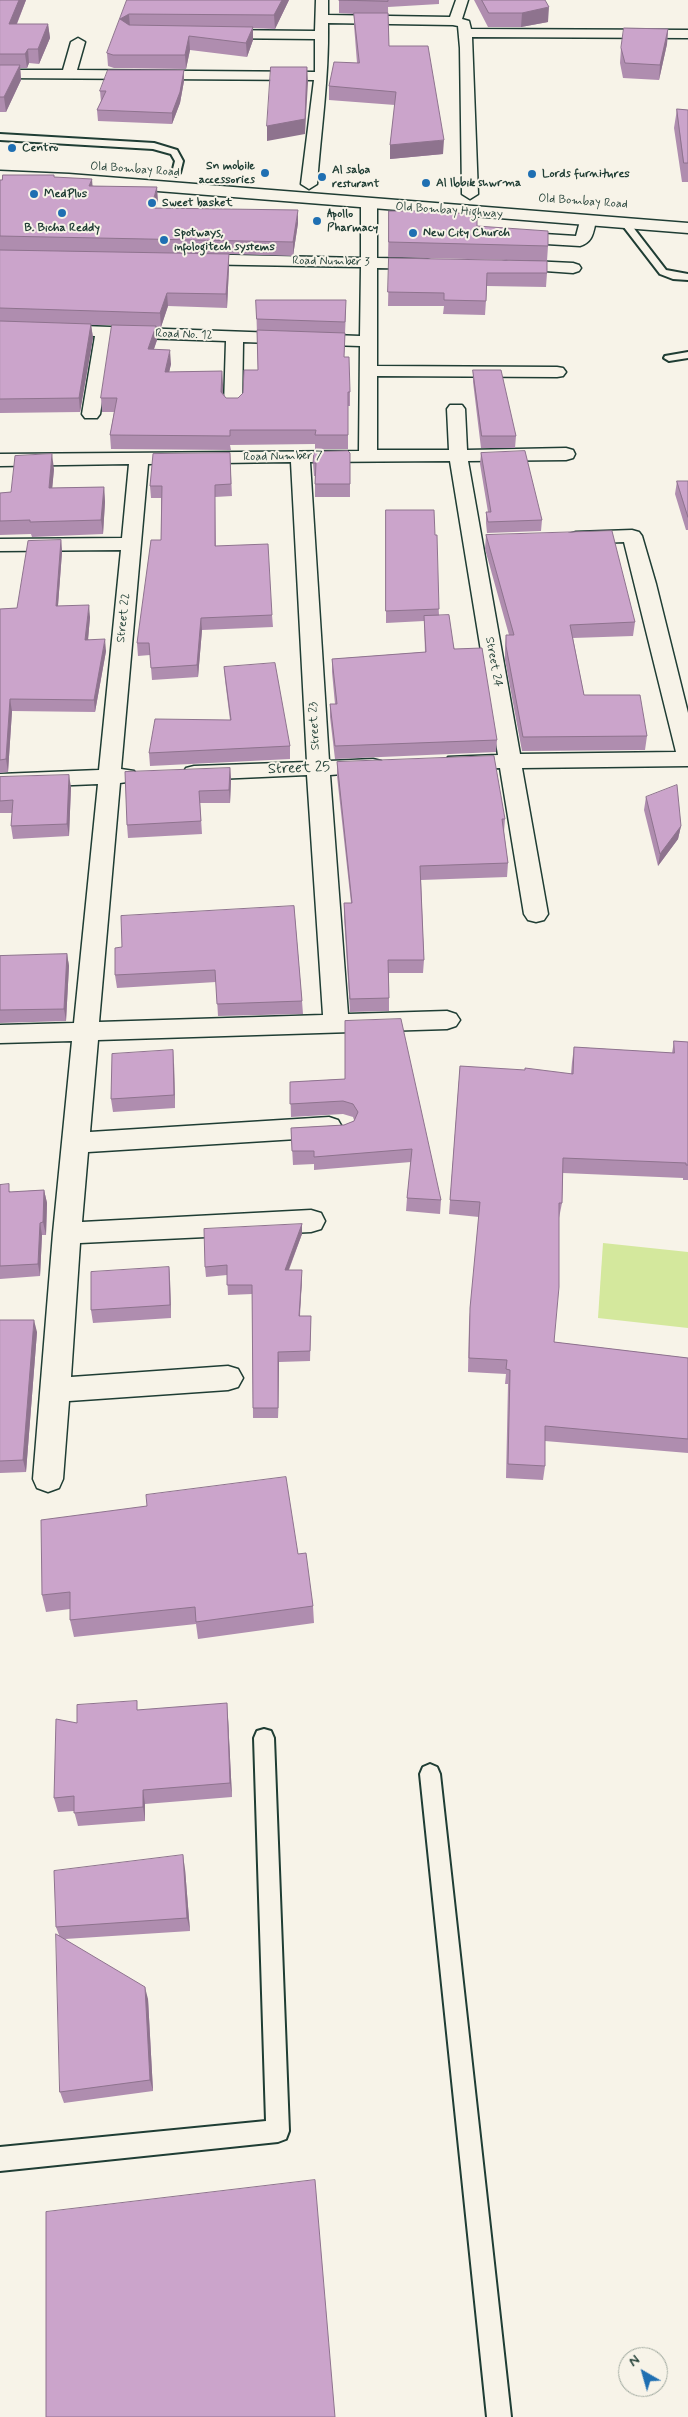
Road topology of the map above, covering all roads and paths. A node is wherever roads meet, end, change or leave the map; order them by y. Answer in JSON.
{"nodes":[{"id":1,"x":322,"y":0,"type":"edge"},
{"id":2,"x":462,"y":0,"type":"edge"},
{"id":3,"x":320,"y":19,"type":"junction"},
{"id":4,"x":455,"y":21,"type":"junction"},
{"id":5,"x":466,"y":33,"type":"junction"},
{"id":6,"x":202,"y":34,"type":"edge"},
{"id":7,"x":688,"y":34,"type":"edge"},
{"id":8,"x":323,"y":35,"type":"junction"},
{"id":9,"x":78,"y":42,"type":"dead end"},
{"id":10,"x":0,"y":74,"type":"edge"},
{"id":11,"x":69,"y":75,"type":"junction"},
{"id":12,"x":321,"y":76,"type":"junction"},
{"id":13,"x":0,"y":137,"type":"edge"},
{"id":14,"x":47,"y":163,"type":"dead end"},
{"id":15,"x":176,"y":173,"type":"junction"},
{"id":16,"x":0,"y":176,"type":"edge"},
{"id":17,"x":309,"y":184,"type":"junction"},
{"id":18,"x":366,"y":187,"type":"dead end"},
{"id":19,"x":451,"y":193,"type":"dead end"},
{"id":20,"x":470,"y":194,"type":"junction"},
{"id":21,"x":490,"y":196,"type":"dead end"},
{"id":22,"x":369,"y":205,"type":"junction"},
{"id":23,"x":588,"y":221,"type":"junction"},
{"id":24,"x":626,"y":224,"type":"junction"},
{"id":25,"x":688,"y":228,"type":"edge"},
{"id":26,"x":505,"y":237,"type":"edge"},
{"id":27,"x":179,"y":259,"type":"edge"},
{"id":28,"x":368,"y":263,"type":"junction"},
{"id":29,"x":437,"y":264,"type":"edge"},
{"id":30,"x":496,"y":265,"type":"edge"},
{"id":31,"x":573,"y":268,"type":"dead end"},
{"id":32,"x":688,"y":277,"type":"edge"},
{"id":33,"x":0,"y":328,"type":"edge"},
{"id":34,"x":104,"y":332,"type":"junction"},
{"id":35,"x":235,"y":336,"type":"junction"},
{"id":36,"x":368,"y":341,"type":"junction"},
{"id":37,"x":688,"y":355,"type":"edge"},
{"id":38,"x":669,"y":358,"type":"dead end"},
{"id":39,"x":368,"y":370,"type":"junction"},
{"id":40,"x":557,"y":372,"type":"dead end"},
{"id":41,"x":233,"y":406,"type":"edge"},
{"id":42,"x":456,"y":409,"type":"dead end"},
{"id":43,"x":91,"y":414,"type":"dead end"},
{"id":44,"x":566,"y":454,"type":"dead end"},
{"id":45,"x":368,"y":456,"type":"junction"},
{"id":46,"x":458,"y":456,"type":"junction"},
{"id":47,"x":300,"y":457,"type":"junction"},
{"id":48,"x":139,"y":459,"type":"junction"},
{"id":49,"x":0,"y":460,"type":"edge"},
{"id":50,"x":552,"y":539,"type":"edge"},
{"id":51,"x":131,"y":544,"type":"junction"},
{"id":52,"x":0,"y":545,"type":"edge"},
{"id":53,"x":688,"y":758,"type":"edge"},
{"id":54,"x":509,"y":760,"type":"junction"},
{"id":55,"x":433,"y":763,"type":"edge"},
{"id":56,"x":394,"y":765,"type":"edge"},
{"id":57,"x":318,"y":768,"type":"junction"},
{"id":58,"x":178,"y":774,"type":"edge"},
{"id":59,"x":148,"y":775,"type":"edge"},
{"id":60,"x":108,"y":776,"type":"junction"},
{"id":61,"x":0,"y":780,"type":"edge"},
{"id":62,"x":536,"y":914,"type":"dead end"},
{"id":63,"x":447,"y":1020,"type":"dead end"},
{"id":64,"x":336,"y":1024,"type":"junction"},
{"id":65,"x":86,"y":1032,"type":"junction"},
{"id":66,"x":0,"y":1034,"type":"edge"},
{"id":67,"x":343,"y":1126,"type":"edge"},
{"id":68,"x":75,"y":1143,"type":"junction"},
{"id":69,"x":311,"y":1221,"type":"dead end"},
{"id":70,"x":67,"y":1233,"type":"junction"},
{"id":71,"x":228,"y":1378,"type":"dead end"},
{"id":72,"x":54,"y":1390,"type":"junction"},
{"id":73,"x":48,"y":1479,"type":"dead end"},
{"id":74,"x":264,"y":1738,"type":"dead end"},
{"id":75,"x":430,"y":1774,"type":"dead end"},
{"id":76,"x":0,"y":2159,"type":"edge"},
{"id":77,"x":499,"y":2417,"type":"edge"}],
"edges":[{"from":1,"to":3,"type":"street"},
{"from":2,"to":4,"type":"street"},
{"from":3,"to":4,"type":"street"},
{"from":3,"to":8,"type":"street"},
{"from":4,"to":5,"type":"street"},
{"from":5,"to":7,"type":"street"},
{"from":5,"to":20,"type":"street"},
{"from":6,"to":8,"type":"street"},
{"from":8,"to":12,"type":"street"},
{"from":9,"to":11,"type":"street"},
{"from":10,"to":11,"type":"street"},
{"from":11,"to":12,"type":"street"},
{"from":12,"to":17,"type":"street"},
{"from":13,"to":15,"type":"lane"},
{"from":14,"to":15,"type":"street","name":"Old Bombay Road"},
{"from":15,"to":17,"type":"street","name":"Old Bombay Road"},
{"from":16,"to":22,"type":"street","name":"Old Bombay Highway"},
{"from":17,"to":18,"type":"street","name":"Old Bombay Road"},
{"from":19,"to":20,"type":"street"},
{"from":20,"to":21,"type":"street"},
{"from":22,"to":23,"type":"street","name":"Old Bombay Highway"},
{"from":22,"to":28,"type":"street"},
{"from":23,"to":24,"type":"street","name":"Old Bombay Highway"},
{"from":23,"to":26,"type":"street"},
{"from":24,"to":25,"type":"street","name":"Old Bombay Highway"},
{"from":24,"to":32,"type":"lane"},
{"from":27,"to":28,"type":"street","name":"Road Number 3"},
{"from":28,"to":29,"type":"street","name":"Road Number 3"},
{"from":28,"to":36,"type":"street"},
{"from":30,"to":31,"type":"street"},
{"from":33,"to":34,"type":"street","name":"Road No. 12"},
{"from":34,"to":35,"type":"street","name":"Road No. 12"},
{"from":34,"to":43,"type":"street"},
{"from":35,"to":36,"type":"street","name":"Road No. 12"},
{"from":35,"to":41,"type":"street"},
{"from":36,"to":39,"type":"street"},
{"from":37,"to":38,"type":"lane"},
{"from":39,"to":40,"type":"street"},
{"from":39,"to":45,"type":"street"},
{"from":42,"to":46,"type":"street","name":"Street 24"},
{"from":44,"to":46,"type":"street","name":"Road Number 7"},
{"from":45,"to":46,"type":"street","name":"Road Number 7"},
{"from":45,"to":47,"type":"street","name":"Road Number 7"},
{"from":46,"to":54,"type":"street","name":"Street 24"},
{"from":47,"to":48,"type":"street","name":"Road Number 7"},
{"from":47,"to":57,"type":"street","name":"Street 23"},
{"from":48,"to":49,"type":"street","name":"Road Number 7"},
{"from":48,"to":51,"type":"street","name":"Street 22"},
{"from":50,"to":53,"type":"street"},
{"from":51,"to":52,"type":"street"},
{"from":51,"to":60,"type":"street","name":"Street 22"},
{"from":53,"to":54,"type":"street"},
{"from":54,"to":55,"type":"street"},
{"from":54,"to":62,"type":"street","name":"Street 24"},
{"from":56,"to":57,"type":"street","name":"Street 25"},
{"from":57,"to":58,"type":"street","name":"Street 25"},
{"from":57,"to":64,"type":"street","name":"Street 23"},
{"from":59,"to":60,"type":"street"},
{"from":60,"to":61,"type":"street"},
{"from":60,"to":65,"type":"street","name":"Street 22"},
{"from":63,"to":64,"type":"street"},
{"from":64,"to":65,"type":"street"},
{"from":65,"to":66,"type":"street"},
{"from":65,"to":68,"type":"street","name":"Street 22"},
{"from":67,"to":68,"type":"street"},
{"from":68,"to":70,"type":"street","name":"Street 22"},
{"from":69,"to":70,"type":"street"},
{"from":70,"to":72,"type":"street","name":"Street 22"},
{"from":71,"to":72,"type":"street"},
{"from":72,"to":73,"type":"street","name":"Street 22"},
{"from":74,"to":76,"type":"lane"},
{"from":75,"to":77,"type":"lane"}]}
